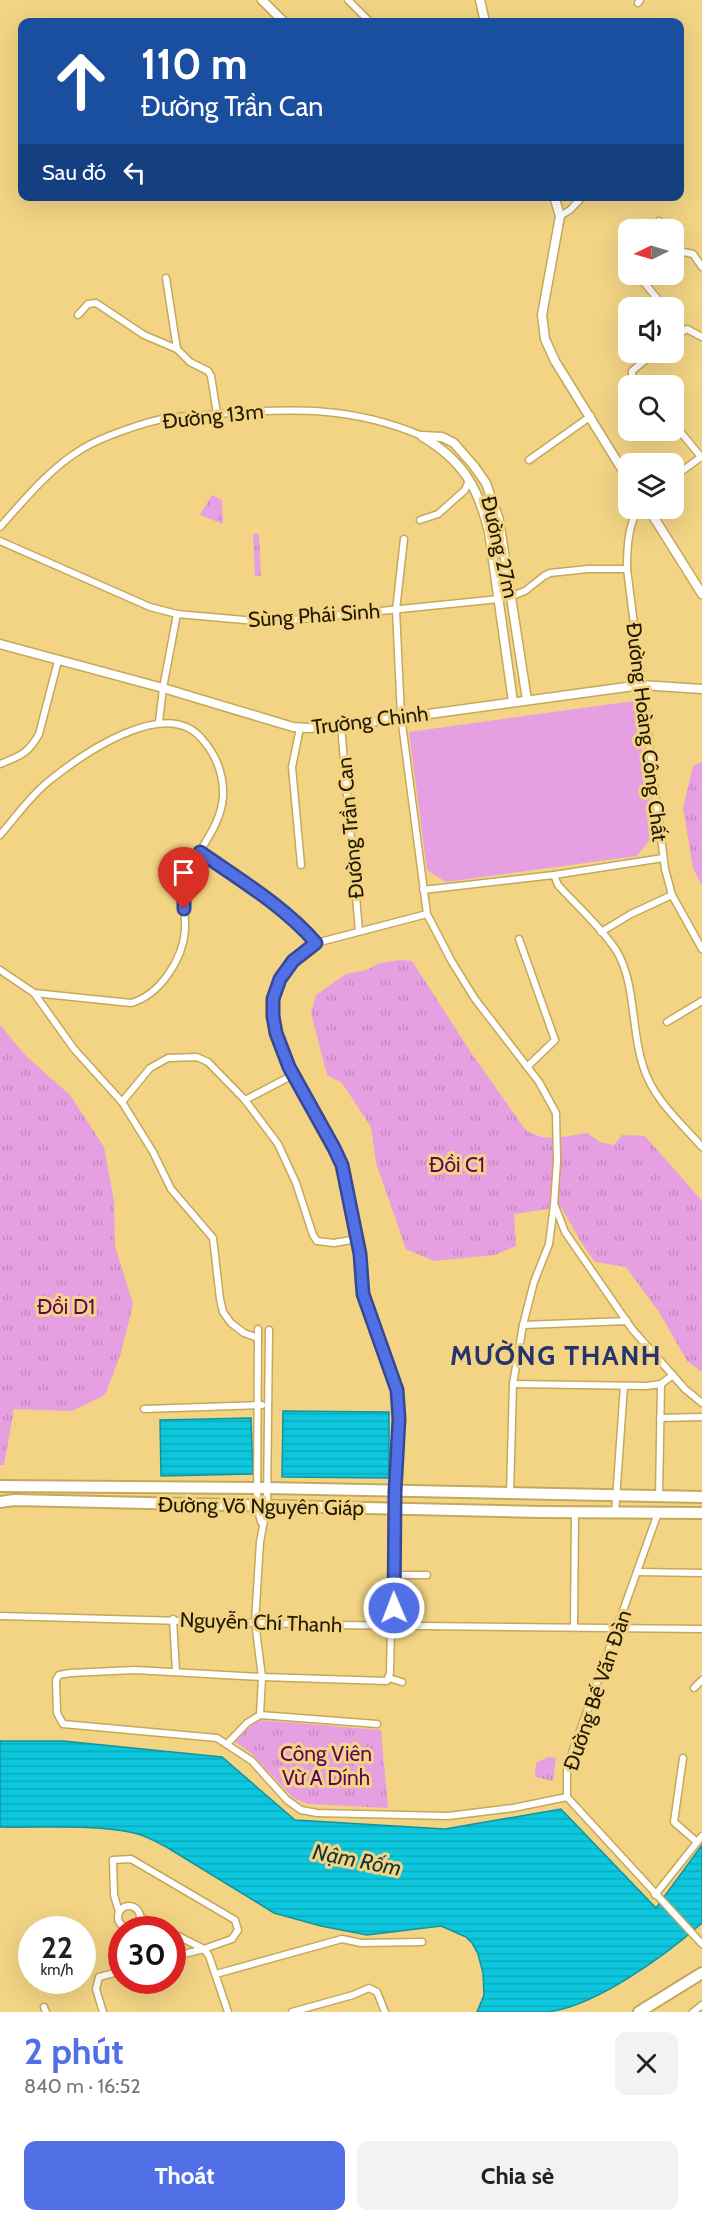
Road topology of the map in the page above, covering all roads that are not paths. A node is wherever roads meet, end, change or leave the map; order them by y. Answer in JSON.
{"nodes":[{"id":1,"x":262,"y":0,"type":"edge"},
{"id":2,"x":348,"y":0,"type":"edge"},
{"id":3,"x":480,"y":0,"type":"edge"},
{"id":4,"x":280,"y":18,"type":"edge"},
{"id":5,"x":366,"y":18,"type":"edge"},
{"id":6,"x":483,"y":18,"type":"edge"},
{"id":7,"x":556,"y":201,"type":"edge"},
{"id":8,"x":578,"y":201,"type":"edge"},
{"id":9,"x":560,"y":216,"type":"junction"},
{"id":10,"x":684,"y":252,"type":"edge"},
{"id":11,"x":702,"y":267,"type":"edge"},
{"id":12,"x":166,"y":278,"type":"dead end"},
{"id":13,"x":646,"y":285,"type":"edge"},
{"id":14,"x":656,"y":297,"type":"edge"},
{"id":15,"x":78,"y":315,"type":"dead end"},
{"id":16,"x":684,"y":330,"type":"edge"},
{"id":17,"x":702,"y":338,"type":"edge"},
{"id":18,"x":177,"y":349,"type":"junction"},
{"id":19,"x":642,"y":363,"type":"edge"},
{"id":20,"x":632,"y":375,"type":"edge"},
{"id":21,"x":217,"y":414,"type":"junction"},
{"id":22,"x":591,"y":416,"type":"junction"},
{"id":23,"x":422,"y":436,"type":"junction"},
{"id":24,"x":684,"y":436,"type":"edge"},
{"id":25,"x":702,"y":457,"type":"edge"},
{"id":26,"x":530,"y":460,"type":"dead end"},
{"id":27,"x":618,"y":462,"type":"edge"},
{"id":28,"x":684,"y":470,"type":"edge"},
{"id":29,"x":469,"y":480,"type":"junction"},
{"id":30,"x":633,"y":519,"type":"edge"},
{"id":31,"x":655,"y":519,"type":"edge"},
{"id":32,"x":420,"y":520,"type":"dead end"},
{"id":33,"x":0,"y":527,"type":"edge"},
{"id":34,"x":404,"y":539,"type":"dead end"},
{"id":35,"x":0,"y":541,"type":"edge"},
{"id":36,"x":627,"y":569,"type":"junction"},
{"id":37,"x":702,"y":594,"type":"edge"},
{"id":38,"x":512,"y":596,"type":"junction"},
{"id":39,"x":499,"y":598,"type":"junction"},
{"id":40,"x":396,"y":610,"type":"junction"},
{"id":41,"x":177,"y":614,"type":"junction"},
{"id":42,"x":518,"y":639,"type":"junction"},
{"id":43,"x":505,"y":641,"type":"junction"},
{"id":44,"x":0,"y":644,"type":"edge"},
{"id":45,"x":58,"y":661,"type":"junction"},
{"id":46,"x":641,"y":685,"type":"junction"},
{"id":47,"x":163,"y":688,"type":"junction"},
{"id":48,"x":702,"y":689,"type":"edge"},
{"id":49,"x":527,"y":700,"type":"junction"},
{"id":50,"x":513,"y":702,"type":"junction"},
{"id":51,"x":401,"y":716,"type":"junction"},
{"id":52,"x":159,"y":722,"type":"junction"},
{"id":53,"x":341,"y":726,"type":"junction"},
{"id":54,"x":300,"y":728,"type":"junction"},
{"id":55,"x":0,"y":764,"type":"edge"},
{"id":56,"x":0,"y":835,"type":"edge"},
{"id":57,"x":200,"y":852,"type":"junction"},
{"id":58,"x":663,"y":858,"type":"junction"},
{"id":59,"x":301,"y":865,"type":"dead end"},
{"id":60,"x":554,"y":875,"type":"junction"},
{"id":61,"x":423,"y":890,"type":"junction"},
{"id":62,"x":672,"y":895,"type":"junction"},
{"id":63,"x":427,"y":914,"type":"junction"},
{"id":64,"x":359,"y":930,"type":"junction"},
{"id":65,"x":601,"y":932,"type":"junction"},
{"id":66,"x":519,"y":939,"type":"dead end"},
{"id":67,"x":316,"y":943,"type":"junction"},
{"id":68,"x":702,"y":949,"type":"edge"},
{"id":69,"x":0,"y":970,"type":"edge"},
{"id":70,"x":34,"y":993,"type":"junction"},
{"id":71,"x":702,"y":1001,"type":"edge"},
{"id":72,"x":667,"y":1022,"type":"dead end"},
{"id":73,"x":528,"y":1067,"type":"junction"},
{"id":74,"x":293,"y":1075,"type":"junction"},
{"id":75,"x":245,"y":1100,"type":"junction"},
{"id":76,"x":122,"y":1102,"type":"junction"},
{"id":77,"x":702,"y":1147,"type":"edge"},
{"id":78,"x":554,"y":1205,"type":"junction"},
{"id":79,"x":357,"y":1239,"type":"junction"},
{"id":80,"x":627,"y":1321,"type":"junction"},
{"id":81,"x":523,"y":1325,"type":"junction"},
{"id":82,"x":258,"y":1329,"type":"dead end"},
{"id":83,"x":269,"y":1330,"type":"dead end"},
{"id":84,"x":258,"y":1338,"type":"junction"},
{"id":85,"x":673,"y":1375,"type":"junction"},
{"id":86,"x":513,"y":1384,"type":"junction"},
{"id":87,"x":661,"y":1384,"type":"junction"},
{"id":88,"x":624,"y":1386,"type":"junction"},
{"id":89,"x":702,"y":1403,"type":"edge"},
{"id":90,"x":268,"y":1405,"type":"junction"},
{"id":91,"x":259,"y":1406,"type":"junction"},
{"id":92,"x":144,"y":1409,"type":"dead end"},
{"id":93,"x":702,"y":1417,"type":"edge"},
{"id":94,"x":660,"y":1418,"type":"junction"},
{"id":95,"x":0,"y":1486,"type":"edge"},
{"id":96,"x":262,"y":1488,"type":"junction"},
{"id":97,"x":395,"y":1491,"type":"junction"},
{"id":98,"x":510,"y":1494,"type":"junction"},
{"id":99,"x":616,"y":1496,"type":"junction"},
{"id":100,"x":659,"y":1496,"type":"junction"},
{"id":101,"x":702,"y":1497,"type":"edge"},
{"id":102,"x":0,"y":1502,"type":"edge"},
{"id":103,"x":262,"y":1505,"type":"junction"},
{"id":104,"x":395,"y":1510,"type":"junction"},
{"id":105,"x":575,"y":1513,"type":"junction"},
{"id":106,"x":615,"y":1513,"type":"junction"},
{"id":107,"x":658,"y":1513,"type":"junction"},
{"id":108,"x":702,"y":1513,"type":"edge"},
{"id":109,"x":262,"y":1526,"type":"junction"},
{"id":110,"x":638,"y":1572,"type":"junction"},
{"id":111,"x":702,"y":1574,"type":"edge"},
{"id":112,"x":394,"y":1575,"type":"junction"},
{"id":113,"x":427,"y":1575,"type":"dead end"},
{"id":114,"x":0,"y":1616,"type":"edge"},
{"id":115,"x":173,"y":1619,"type":"junction"},
{"id":116,"x":255,"y":1622,"type":"junction"},
{"id":117,"x":393,"y":1625,"type":"junction"},
{"id":118,"x":574,"y":1627,"type":"junction"},
{"id":119,"x":618,"y":1628,"type":"junction"},
{"id":120,"x":702,"y":1629,"type":"edge"},
{"id":121,"x":176,"y":1672,"type":"junction"},
{"id":122,"x":262,"y":1677,"type":"junction"},
{"id":123,"x":389,"y":1678,"type":"junction"},
{"id":124,"x":702,"y":1680,"type":"edge"},
{"id":125,"x":402,"y":1682,"type":"dead end"},
{"id":126,"x":694,"y":1688,"type":"dead end"},
{"id":127,"x":260,"y":1715,"type":"junction"},
{"id":128,"x":377,"y":1724,"type":"dead end"},
{"id":129,"x":227,"y":1744,"type":"junction"},
{"id":130,"x":683,"y":1758,"type":"dead end"},
{"id":131,"x":567,"y":1797,"type":"junction"},
{"id":132,"x":702,"y":1836,"type":"edge"},
{"id":133,"x":697,"y":1842,"type":"junction"},
{"id":134,"x":655,"y":1895,"type":"junction"},
{"id":135,"x":119,"y":1912,"type":"junction"},
{"id":136,"x":119,"y":1916,"type":"edge"},
{"id":137,"x":139,"y":1916,"type":"edge"},
{"id":138,"x":700,"y":1939,"type":"edge"},
{"id":139,"x":186,"y":1940,"type":"edge"},
{"id":140,"x":422,"y":1942,"type":"dead end"},
{"id":141,"x":204,"y":1948,"type":"junction"},
{"id":142,"x":186,"y":1953,"type":"edge"},
{"id":143,"x":216,"y":1974,"type":"junction"},
{"id":144,"x":702,"y":1974,"type":"edge"},
{"id":145,"x":108,"y":1975,"type":"edge"},
{"id":146,"x":702,"y":2005,"type":"edge"},
{"id":147,"x":103,"y":2012,"type":"edge"},
{"id":148,"x":228,"y":2012,"type":"edge"},
{"id":149,"x":292,"y":2012,"type":"edge"},
{"id":150,"x":385,"y":2012,"type":"edge"},
{"id":151,"x":639,"y":2012,"type":"edge"},
{"id":152,"x":693,"y":2012,"type":"edge"}],
"edges":[{"from":1,"to":4,"type":"street"},
{"from":2,"to":5,"type":"street"},
{"from":3,"to":6,"type":"street"},
{"from":7,"to":9,"type":"street"},
{"from":8,"to":9,"type":"street"},
{"from":9,"to":22,"type":"street"},
{"from":10,"to":11,"type":"street"},
{"from":12,"to":18,"type":"street"},
{"from":13,"to":14,"type":"street"},
{"from":15,"to":18,"type":"street"},
{"from":16,"to":17,"type":"street"},
{"from":18,"to":21,"type":"street"},
{"from":19,"to":20,"type":"street"},
{"from":21,"to":23,"type":"street","name":"Đường 13m"},
{"from":21,"to":33,"type":"street","name":"Đường 13m"},
{"from":22,"to":26,"type":"street"},
{"from":22,"to":27,"type":"street"},
{"from":23,"to":29,"type":"street","name":"Đường 27m"},
{"from":23,"to":38,"type":"street","name":"Đường 27m"},
{"from":24,"to":25,"type":"street"},
{"from":25,"to":28,"type":"street"},
{"from":29,"to":32,"type":"street"},
{"from":29,"to":39,"type":"street","name":"Đường 27m"},
{"from":30,"to":36,"type":"street","name":"Đường Hoàng Công Chất"},
{"from":31,"to":37,"type":"street"},
{"from":34,"to":40,"type":"street"},
{"from":35,"to":41,"type":"street","name":"Sùng Phái Sinh"},
{"from":36,"to":38,"type":"street"},
{"from":36,"to":46,"type":"street","name":"Đường Hoàng Công Chất"},
{"from":38,"to":39,"type":"street"},
{"from":38,"to":42,"type":"street","name":"Đường 27m"},
{"from":39,"to":40,"type":"street","name":"Sùng Phái Sinh"},
{"from":39,"to":43,"type":"street","name":"Đường 27m"},
{"from":40,"to":41,"type":"street","name":"Sùng Phái Sinh"},
{"from":40,"to":51,"type":"street"},
{"from":41,"to":47,"type":"street"},
{"from":42,"to":43,"type":"street"},
{"from":42,"to":49,"type":"street","name":"Đường 27m"},
{"from":43,"to":50,"type":"street","name":"Đường 27m"},
{"from":44,"to":45,"type":"street","name":"Trường Chinh"},
{"from":45,"to":47,"type":"street","name":"Trường Chinh"},
{"from":45,"to":55,"type":"street"},
{"from":46,"to":48,"type":"street","name":"Trường Chinh"},
{"from":46,"to":49,"type":"street","name":"Trường Chinh"},
{"from":46,"to":58,"type":"street","name":"Đường Hoàng Công Chất"},
{"from":47,"to":52,"type":"street"},
{"from":47,"to":54,"type":"street","name":"Trường Chinh"},
{"from":49,"to":50,"type":"street","name":"Trường Chinh"},
{"from":50,"to":51,"type":"street","name":"Trường Chinh"},
{"from":51,"to":53,"type":"street","name":"Trường Chinh"},
{"from":51,"to":61,"type":"street"},
{"from":52,"to":56,"type":"street"},
{"from":52,"to":57,"type":"street"},
{"from":53,"to":54,"type":"street","name":"Trường Chinh"},
{"from":53,"to":64,"type":"street","name":"Đường Trần Can"},
{"from":54,"to":59,"type":"street"},
{"from":57,"to":67,"type":"street"},
{"from":57,"to":70,"type":"street"},
{"from":58,"to":60,"type":"street"},
{"from":58,"to":62,"type":"street","name":"Đường Hoàng Công Chất"},
{"from":60,"to":61,"type":"street"},
{"from":60,"to":65,"type":"street"},
{"from":61,"to":63,"type":"street"},
{"from":62,"to":65,"type":"street"},
{"from":62,"to":68,"type":"street","name":"Đường Hoàng Công Chất"},
{"from":63,"to":64,"type":"street","name":"Đường Trần Can"},
{"from":63,"to":73,"type":"street"},
{"from":64,"to":67,"type":"street","name":"Đường Trần Can"},
{"from":65,"to":77,"type":"street"},
{"from":66,"to":73,"type":"street"},
{"from":67,"to":74,"type":"street","name":"Đường Trần Can"},
{"from":69,"to":70,"type":"street"},
{"from":70,"to":76,"type":"street"},
{"from":71,"to":72,"type":"street"},
{"from":73,"to":78,"type":"street"},
{"from":74,"to":75,"type":"street"},
{"from":74,"to":79,"type":"street","name":"Đường Trần Can"},
{"from":75,"to":76,"type":"street"},
{"from":75,"to":79,"type":"street"},
{"from":76,"to":84,"type":"street"},
{"from":78,"to":80,"type":"street"},
{"from":78,"to":81,"type":"street"},
{"from":79,"to":97,"type":"street","name":"Đường Trần Can"},
{"from":80,"to":81,"type":"street"},
{"from":80,"to":85,"type":"street"},
{"from":81,"to":86,"type":"street"},
{"from":82,"to":84,"type":"street"},
{"from":83,"to":90,"type":"street"},
{"from":84,"to":91,"type":"street"},
{"from":85,"to":87,"type":"street"},
{"from":85,"to":89,"type":"street"},
{"from":86,"to":88,"type":"street"},
{"from":86,"to":98,"type":"street"},
{"from":87,"to":88,"type":"street"},
{"from":87,"to":94,"type":"street"},
{"from":88,"to":99,"type":"street"},
{"from":90,"to":91,"type":"street"},
{"from":90,"to":96,"type":"street"},
{"from":91,"to":92,"type":"street"},
{"from":91,"to":96,"type":"street"},
{"from":93,"to":94,"type":"street"},
{"from":94,"to":100,"type":"street"},
{"from":95,"to":96,"type":"highway","name":"Đường Võ Nguyên Giáp"},
{"from":96,"to":97,"type":"highway","name":"Đường Võ Nguyên Giáp"},
{"from":96,"to":103,"type":"street"},
{"from":96,"to":103,"type":"street"},
{"from":97,"to":98,"type":"highway","name":"Đường Võ Nguyên Giáp"},
{"from":97,"to":104,"type":"highway"},
{"from":98,"to":99,"type":"highway","name":"Đường Võ Nguyên Giáp"},
{"from":99,"to":100,"type":"highway","name":"Đường Võ Nguyên Giáp"},
{"from":99,"to":106,"type":"street"},
{"from":100,"to":101,"type":"highway","name":"Đường Võ Nguyên Giáp"},
{"from":100,"to":107,"type":"highway"},
{"from":102,"to":103,"type":"highway","name":"Đường Võ Nguyên Giáp"},
{"from":103,"to":104,"type":"highway","name":"Đường Võ Nguyên Giáp"},
{"from":103,"to":109,"type":"street"},
{"from":103,"to":109,"type":"street"},
{"from":104,"to":105,"type":"highway","name":"Đường Võ Nguyên Giáp"},
{"from":104,"to":112,"type":"street"},
{"from":105,"to":106,"type":"highway","name":"Đường Võ Nguyên Giáp"},
{"from":105,"to":118,"type":"street"},
{"from":106,"to":107,"type":"highway","name":"Đường Võ Nguyên Giáp"},
{"from":107,"to":108,"type":"highway","name":"Đường Võ Nguyên Giáp"},
{"from":107,"to":110,"type":"street","name":"Đường Bế Văn Đàn"},
{"from":109,"to":116,"type":"street"},
{"from":110,"to":111,"type":"street"},
{"from":110,"to":119,"type":"street","name":"Đường Bế Văn Đàn"},
{"from":112,"to":113,"type":"street"},
{"from":112,"to":117,"type":"street"},
{"from":114,"to":115,"type":"street","name":"Nguyễn Chí Thanh"},
{"from":115,"to":116,"type":"street","name":"Nguyễn Chí Thanh"},
{"from":115,"to":121,"type":"street"},
{"from":116,"to":117,"type":"street","name":"Nguyễn Chí Thanh"},
{"from":116,"to":122,"type":"street"},
{"from":117,"to":118,"type":"street","name":"Nguyễn Chí Thanh"},
{"from":117,"to":123,"type":"street"},
{"from":118,"to":119,"type":"street","name":"Nguyễn Chí Thanh"},
{"from":119,"to":120,"type":"street","name":"Nguyễn Chí Thanh"},
{"from":119,"to":131,"type":"street","name":"Đường Bế Văn Đàn"},
{"from":121,"to":122,"type":"street"},
{"from":121,"to":129,"type":"street"},
{"from":122,"to":123,"type":"street"},
{"from":122,"to":127,"type":"street"},
{"from":123,"to":125,"type":"street"},
{"from":124,"to":126,"type":"street"},
{"from":127,"to":128,"type":"street"},
{"from":127,"to":129,"type":"street"},
{"from":129,"to":131,"type":"street"},
{"from":130,"to":133,"type":"street"},
{"from":131,"to":134,"type":"street","name":"Đường Bế Văn Đàn"},
{"from":132,"to":133,"type":"street"},
{"from":133,"to":134,"type":"street"},
{"from":134,"to":138,"type":"street","name":"Đường Bế Văn Đàn"},
{"from":135,"to":136,"type":"street"},
{"from":135,"to":137,"type":"street"},
{"from":135,"to":141,"type":"street"},
{"from":139,"to":141,"type":"street"},
{"from":140,"to":143,"type":"street"},
{"from":141,"to":142,"type":"street"},
{"from":141,"to":143,"type":"street"},
{"from":143,"to":148,"type":"street"},
{"from":144,"to":151,"type":"highway"},
{"from":145,"to":147,"type":"street"},
{"from":146,"to":152,"type":"street"},
{"from":149,"to":150,"type":"street"}]}
